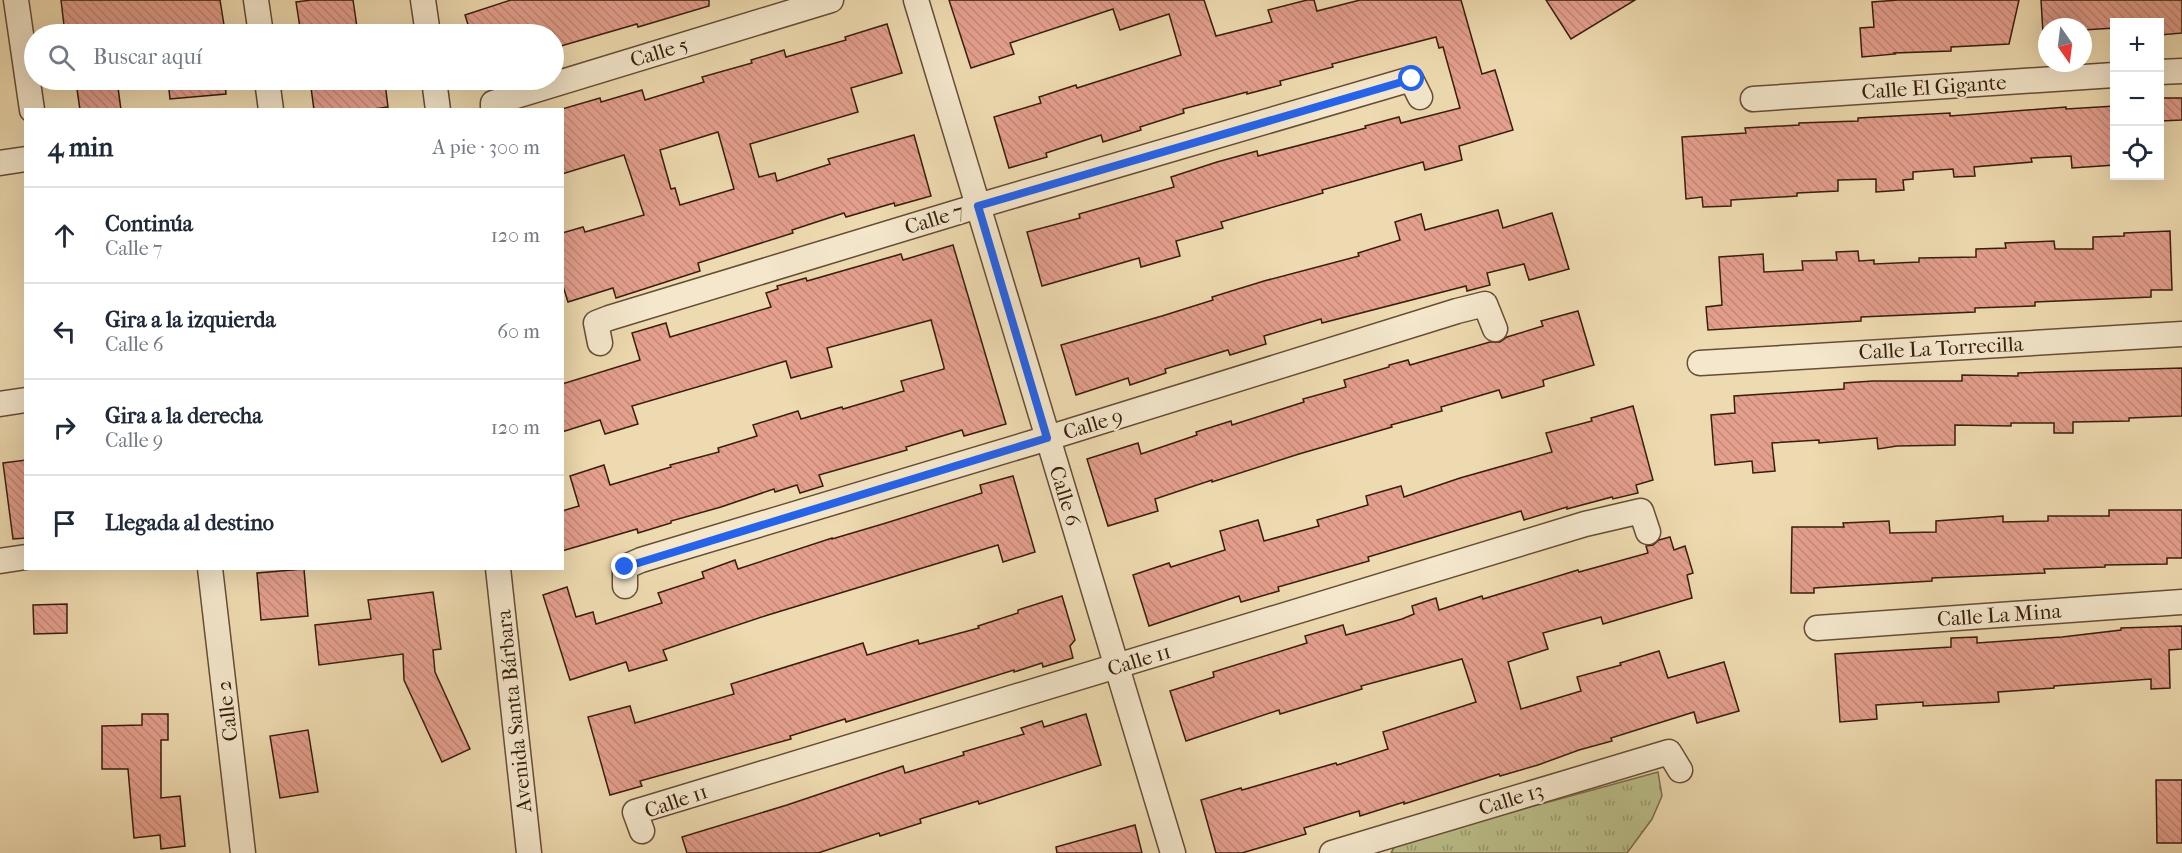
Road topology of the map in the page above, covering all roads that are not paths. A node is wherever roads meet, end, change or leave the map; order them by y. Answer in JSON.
{"nodes":[{"id":1,"x":16,"y":0,"type":"edge"},
{"id":2,"x":256,"y":0,"type":"edge"},
{"id":3,"x":423,"y":0,"type":"edge"},
{"id":4,"x":831,"y":0,"type":"edge"},
{"id":5,"x":916,"y":0,"type":"edge"},
{"id":6,"x":260,"y":24,"type":"edge"},
{"id":7,"x":427,"y":24,"type":"edge"},
{"id":8,"x":24,"y":55,"type":"edge"},
{"id":9,"x":2182,"y":71,"type":"edge"},
{"id":10,"x":2164,"y":72,"type":"edge"},
{"id":11,"x":2110,"y":75,"type":"edge"},
{"id":12,"x":564,"y":81,"type":"edge"},
{"id":13,"x":29,"y":90,"type":"edge"},
{"id":14,"x":268,"y":90,"type":"edge"},
{"id":15,"x":435,"y":90,"type":"edge"},
{"id":16,"x":536,"y":90,"type":"edge"},
{"id":17,"x":1420,"y":97,"type":"dead end"},
{"id":18,"x":1753,"y":99,"type":"dead end"},
{"id":19,"x":32,"y":108,"type":"edge"},
{"id":20,"x":271,"y":108,"type":"edge"},
{"id":21,"x":438,"y":108,"type":"edge"},
{"id":22,"x":493,"y":108,"type":"edge"},
{"id":23,"x":24,"y":159,"type":"edge"},
{"id":24,"x":0,"y":163,"type":"edge"},
{"id":25,"x":978,"y":206,"type":"junction"},
{"id":26,"x":1495,"y":329,"type":"dead end"},
{"id":27,"x":2182,"y":334,"type":"edge"},
{"id":28,"x":600,"y":344,"type":"dead end"},
{"id":29,"x":1700,"y":363,"type":"dead end"},
{"id":30,"x":24,"y":400,"type":"edge"},
{"id":31,"x":0,"y":404,"type":"edge"},
{"id":32,"x":1047,"y":438,"type":"junction"},
{"id":33,"x":1648,"y":532,"type":"dead end"},
{"id":34,"x":24,"y":557,"type":"edge"},
{"id":35,"x":0,"y":561,"type":"edge"},
{"id":36,"x":210,"y":570,"type":"edge"},
{"id":37,"x":498,"y":570,"type":"edge"},
{"id":38,"x":625,"y":586,"type":"dead end"},
{"id":39,"x":2182,"y":602,"type":"edge"},
{"id":40,"x":1817,"y":628,"type":"dead end"},
{"id":41,"x":1117,"y":666,"type":"junction"},
{"id":42,"x":1680,"y":770,"type":"dead end"},
{"id":43,"x":642,"y":831,"type":"dead end"},
{"id":44,"x":243,"y":853,"type":"edge"},
{"id":45,"x":529,"y":853,"type":"edge"},
{"id":46,"x":1173,"y":853,"type":"edge"},
{"id":47,"x":1332,"y":853,"type":"edge"}],
"edges":[{"from":1,"to":8,"type":"street"},
{"from":2,"to":6,"type":"street"},
{"from":3,"to":7,"type":"street"},
{"from":4,"to":12,"type":"street","name":"Calle 5"},
{"from":5,"to":25,"type":"street","name":"Calle 6"},
{"from":9,"to":10,"type":"street"},
{"from":11,"to":18,"type":"street","name":"Calle El Gigante"},
{"from":13,"to":19,"type":"street"},
{"from":14,"to":20,"type":"street"},
{"from":15,"to":21,"type":"street"},
{"from":16,"to":22,"type":"street","name":"Calle 5"},
{"from":17,"to":25,"type":"street","name":"Calle 7"},
{"from":23,"to":24,"type":"street"},
{"from":25,"to":28,"type":"street","name":"Calle 7"},
{"from":25,"to":32,"type":"street","name":"Calle 6"},
{"from":26,"to":32,"type":"street","name":"Calle 9"},
{"from":27,"to":29,"type":"street","name":"Calle La Torrecilla"},
{"from":30,"to":31,"type":"street"},
{"from":32,"to":38,"type":"street","name":"Calle 9"},
{"from":32,"to":41,"type":"street","name":"Calle 6"},
{"from":33,"to":41,"type":"street","name":"Calle 11"},
{"from":34,"to":35,"type":"street"},
{"from":36,"to":44,"type":"street","name":"Calle 2"},
{"from":37,"to":45,"type":"street","name":"Avenida Santa Bárbara"},
{"from":39,"to":40,"type":"street","name":"Calle La Mina"},
{"from":41,"to":43,"type":"street","name":"Calle 11"},
{"from":41,"to":46,"type":"street","name":"Calle 6"},
{"from":42,"to":47,"type":"street","name":"Calle 13"}]}
